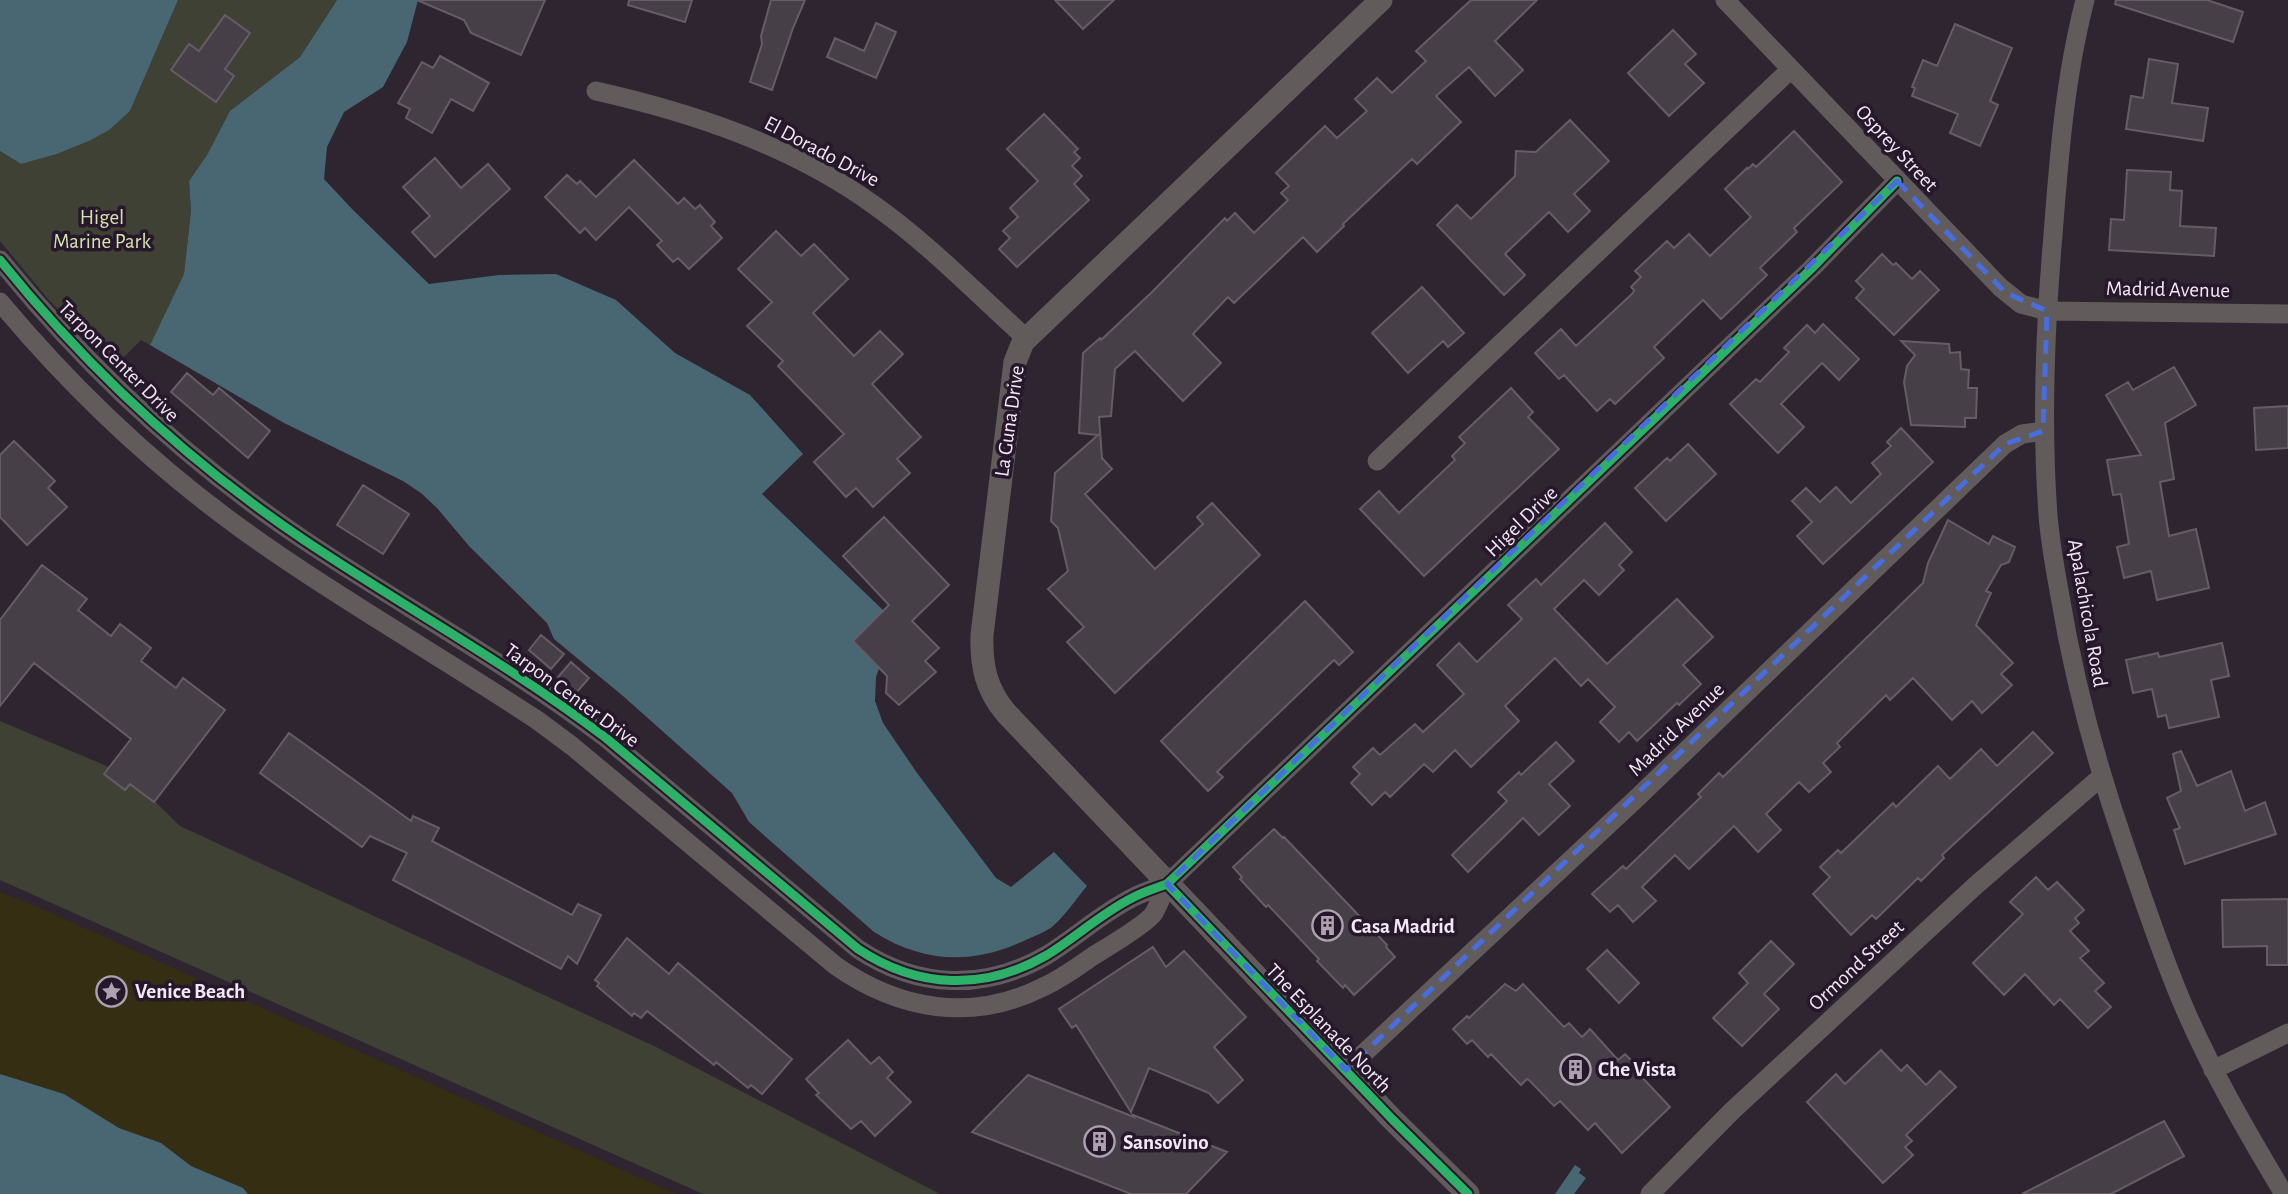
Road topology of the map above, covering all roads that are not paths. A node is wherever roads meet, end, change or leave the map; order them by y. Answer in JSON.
{"nodes":[{"id":1,"x":1381,"y":0,"type":"edge"},
{"id":2,"x":1725,"y":0,"type":"edge"},
{"id":3,"x":2085,"y":0,"type":"edge"},
{"id":4,"x":1791,"y":69,"type":"junction"},
{"id":5,"x":596,"y":91,"type":"dead end"},
{"id":6,"x":1897,"y":181,"type":"junction"},
{"id":7,"x":0,"y":260,"type":"edge"},
{"id":8,"x":0,"y":302,"type":"edge"},
{"id":9,"x":2047,"y":311,"type":"junction"},
{"id":10,"x":2288,"y":314,"type":"edge"},
{"id":11,"x":1026,"y":338,"type":"junction"},
{"id":12,"x":2043,"y":430,"type":"junction"},
{"id":13,"x":1377,"y":461,"type":"dead end"},
{"id":14,"x":2101,"y":777,"type":"junction"},
{"id":15,"x":1167,"y":884,"type":"junction"},
{"id":16,"x":2288,"y":1033,"type":"edge"},
{"id":17,"x":2213,"y":1069,"type":"junction"},
{"id":18,"x":1346,"y":1070,"type":"junction"},
{"id":19,"x":1468,"y":1194,"type":"edge"},
{"id":20,"x":1650,"y":1194,"type":"edge"},
{"id":21,"x":2284,"y":1194,"type":"edge"}],
"edges":[{"from":1,"to":11,"type":"street","name":"La Guna Drive"},
{"from":2,"to":4,"type":"street","name":"Osprey Street"},
{"from":3,"to":9,"type":"street","name":"Apalachicola Road"},
{"from":4,"to":6,"type":"street","name":"Osprey Street"},
{"from":4,"to":13,"type":"street"},
{"from":5,"to":11,"type":"street","name":"El Dorado Drive"},
{"from":6,"to":9,"type":"street","name":"Osprey Street"},
{"from":6,"to":15,"type":"street","name":"Higel Drive"},
{"from":7,"to":15,"type":"street","name":"Tarpon Center Drive"},
{"from":8,"to":15,"type":"street","name":"Tarpon Center Drive"},
{"from":9,"to":10,"type":"street","name":"Madrid Avenue"},
{"from":9,"to":12,"type":"street","name":"Apalachicola Road"},
{"from":11,"to":15,"type":"street","name":"La Guna Drive"},
{"from":12,"to":14,"type":"street","name":"Apalachicola Road"},
{"from":12,"to":18,"type":"street","name":"Madrid Avenue"},
{"from":14,"to":17,"type":"street","name":"Apalachicola Road"},
{"from":14,"to":20,"type":"street","name":"Ormond Street"},
{"from":15,"to":18,"type":"street","name":"The Esplanade North"},
{"from":16,"to":17,"type":"street"},
{"from":17,"to":21,"type":"street","name":"Apalachicola Road"},
{"from":18,"to":19,"type":"street","name":"The Esplanade North"}]}
